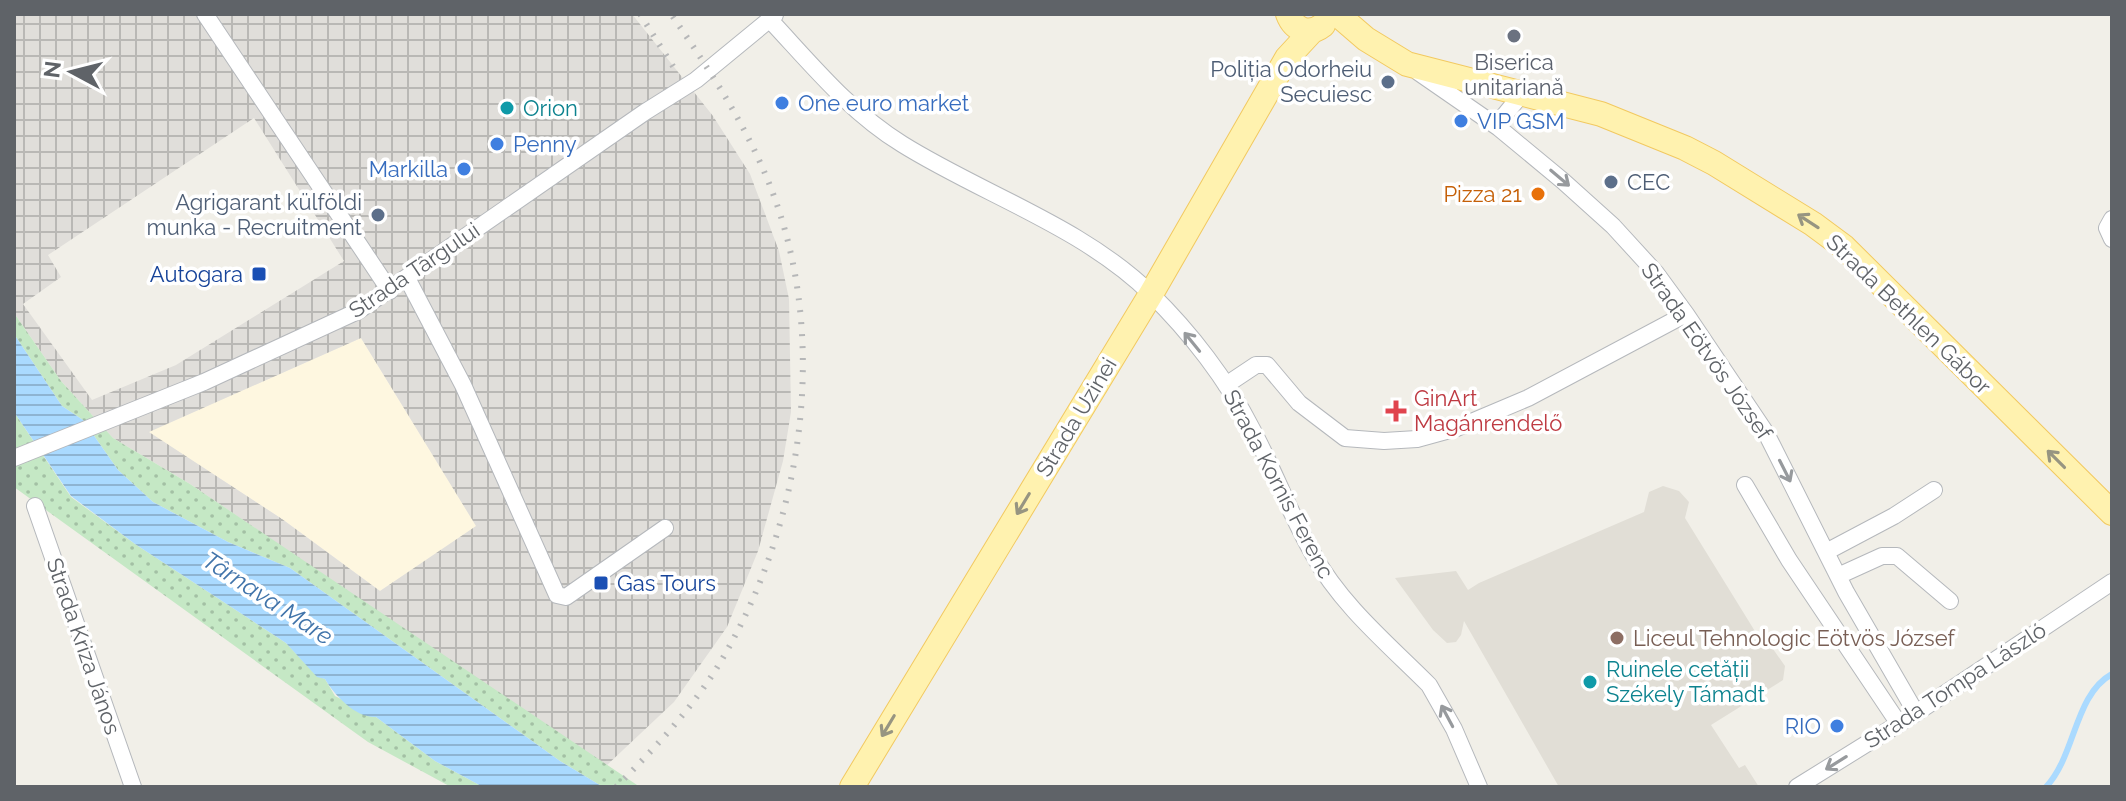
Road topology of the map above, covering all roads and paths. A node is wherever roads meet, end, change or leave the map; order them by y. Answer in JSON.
{"nodes":[{"id":1,"x":205,"y":14,"type":"edge"},
{"id":2,"x":1288,"y":16,"type":"edge"},
{"id":3,"x":773,"y":17,"type":"edge"},
{"id":4,"x":1324,"y":22,"type":"edge"},
{"id":5,"x":1287,"y":58,"type":"junction"},
{"id":6,"x":1407,"y":64,"type":"junction"},
{"id":7,"x":1521,"y":95,"type":"junction"},
{"id":8,"x":1499,"y":128,"type":"junction"},
{"id":9,"x":2112,"y":219,"type":"edge"},
{"id":10,"x":2112,"y":239,"type":"edge"},
{"id":11,"x":407,"y":278,"type":"junction"},
{"id":12,"x":390,"y":291,"type":"junction"},
{"id":13,"x":1151,"y":294,"type":"junction"},
{"id":14,"x":1686,"y":314,"type":"junction"},
{"id":15,"x":1226,"y":385,"type":"junction"},
{"id":16,"x":16,"y":457,"type":"edge"},
{"id":17,"x":1745,"y":485,"type":"dead end"},
{"id":18,"x":1934,"y":490,"type":"dead end"},
{"id":19,"x":35,"y":506,"type":"dead end"},
{"id":20,"x":2112,"y":513,"type":"edge"},
{"id":21,"x":665,"y":528,"type":"dead end"},
{"id":22,"x":1826,"y":552,"type":"junction"},
{"id":23,"x":1838,"y":576,"type":"junction"},
{"id":24,"x":2112,"y":582,"type":"edge"},
{"id":25,"x":1950,"y":601,"type":"dead end"},
{"id":26,"x":1916,"y":713,"type":"junction"},
{"id":27,"x":1899,"y":724,"type":"junction"},
{"id":28,"x":856,"y":780,"type":"edge"},
{"id":29,"x":133,"y":787,"type":"edge"},
{"id":30,"x":1479,"y":787,"type":"edge"},
{"id":31,"x":1797,"y":787,"type":"edge"}],
"edges":[{"from":1,"to":12,"type":"street"},
{"from":2,"to":4,"type":"main road","name":"Strada Bethlen Gábor"},
{"from":2,"to":5,"type":"main road"},
{"from":3,"to":11,"type":"street","name":"Strada Târgului"},
{"from":3,"to":13,"type":"street","name":"Strada Kornis Ferenc"},
{"from":4,"to":5,"type":"main road"},
{"from":4,"to":6,"type":"main road","name":"Strada Bethlen Gábor"},
{"from":5,"to":13,"type":"main road","name":"Strada Uzinei"},
{"from":6,"to":7,"type":"main road","name":"Strada Bethlen Gábor"},
{"from":6,"to":8,"type":"street","name":"Strada Eötvös József"},
{"from":7,"to":8,"type":"street"},
{"from":20,"to":7,"type":"main road","name":"Strada Bethlen Gábor","one_way":true},
{"from":8,"to":14,"type":"street","name":"Strada Eötvös József","one_way":true},
{"from":9,"to":10,"type":"street"},
{"from":11,"to":12,"type":"street","name":"Strada Târgului"},
{"from":11,"to":21,"type":"street"},
{"from":12,"to":16,"type":"street","name":"Strada Târgului"},
{"from":15,"to":13,"type":"street","name":"Strada Kornis Ferenc","one_way":true},
{"from":13,"to":28,"type":"main road","name":"Strada Uzinei","one_way":true},
{"from":14,"to":15,"type":"street"},
{"from":14,"to":22,"type":"street","name":"Strada Eötvös József","one_way":true},
{"from":30,"to":15,"type":"street","name":"Strada Kornis Ferenc","one_way":true},
{"from":17,"to":27,"type":"street"},
{"from":18,"to":22,"type":"street"},
{"from":19,"to":29,"type":"street","name":"Strada Kriza János"},
{"from":22,"to":23,"type":"street","name":"Strada Eötvös József"},
{"from":23,"to":25,"type":"street"},
{"from":23,"to":26,"type":"street","name":"Strada Eötvös József"},
{"from":24,"to":26,"type":"street","name":"Strada Tompa László"},
{"from":26,"to":27,"type":"street","name":"Strada Tompa László"},
{"from":27,"to":31,"type":"street","name":"Strada Tompa László","one_way":true}]}
